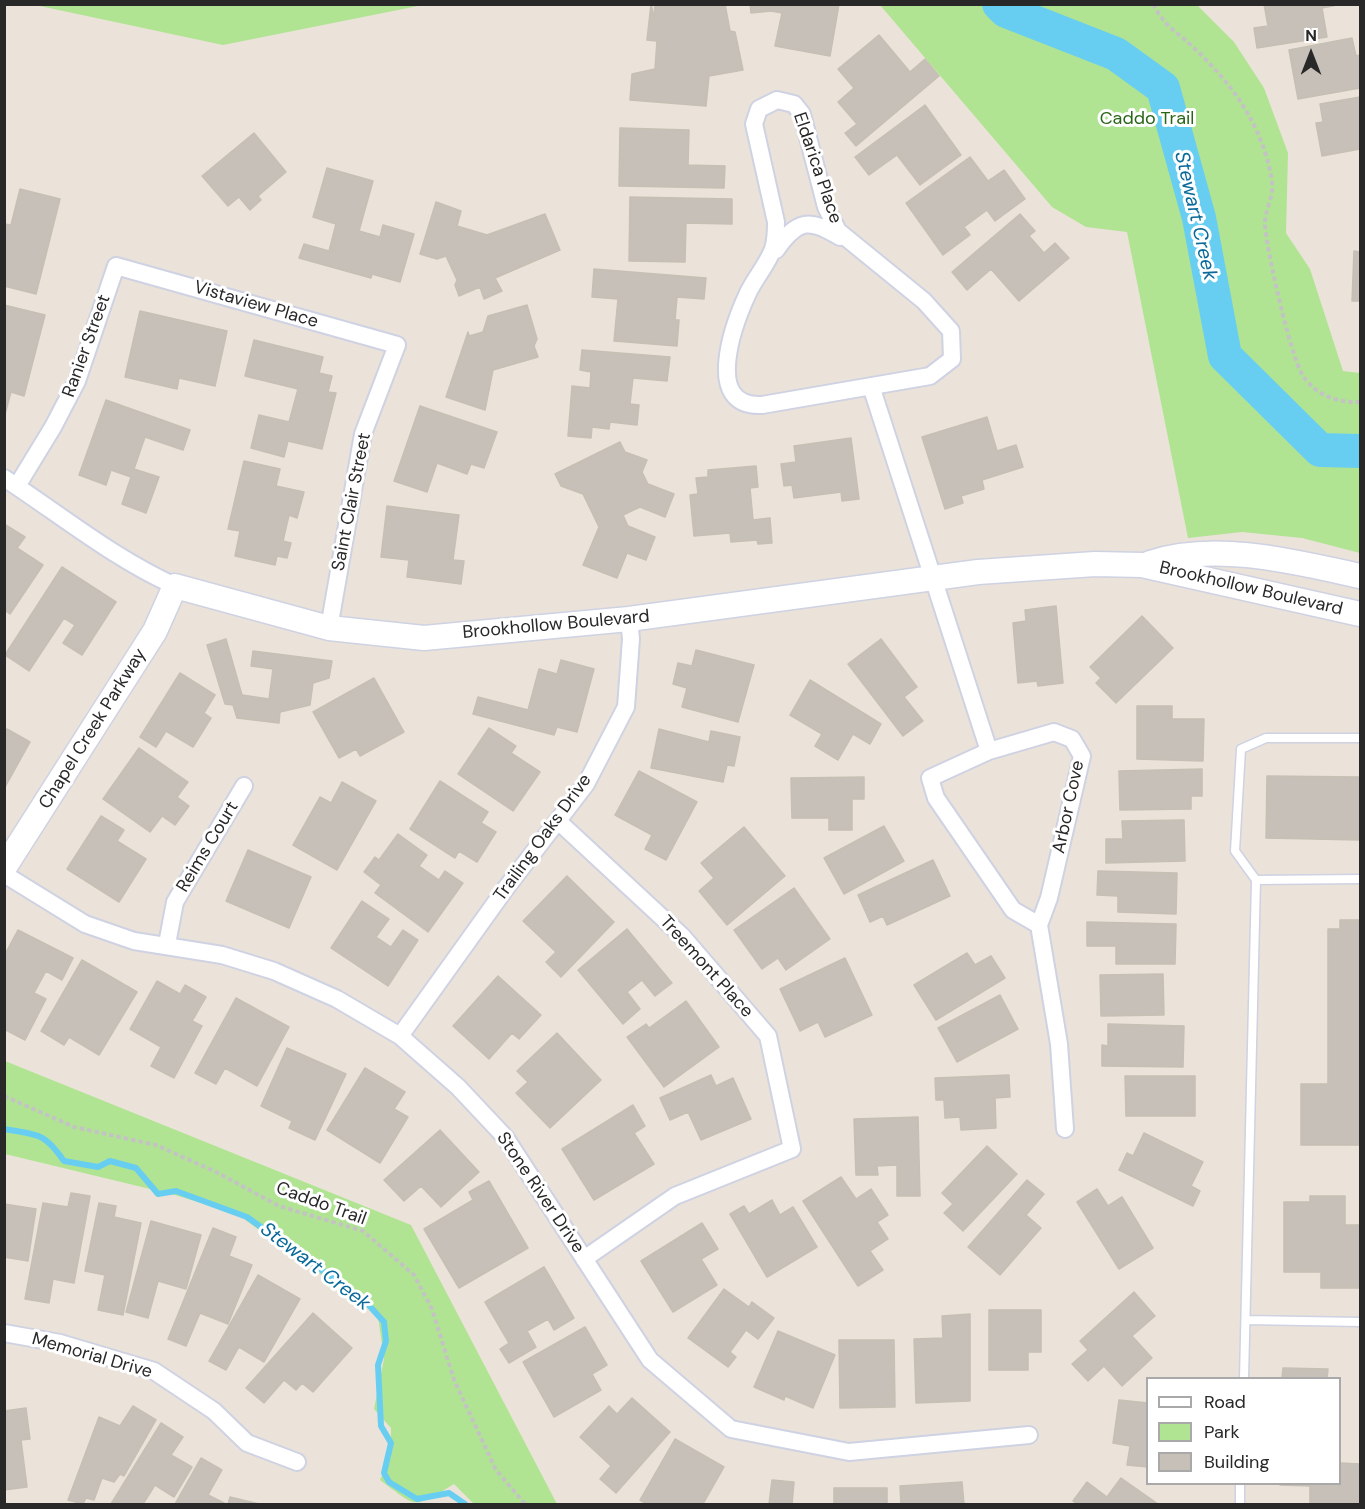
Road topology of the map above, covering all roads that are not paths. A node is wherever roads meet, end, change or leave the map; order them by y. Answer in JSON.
{"nodes":[{"id":1,"x":855,"y":246,"type":"junction"},
{"id":2,"x":765,"y":265,"type":"junction"},
{"id":3,"x":116,"y":266,"type":"joint"},
{"id":4,"x":397,"y":345,"type":"joint"},
{"id":5,"x":871,"y":386,"type":"junction"},
{"id":6,"x":10,"y":482,"type":"edge"},
{"id":7,"x":1142,"y":565,"type":"junction"},
{"id":8,"x":1360,"y":576,"type":"edge"},
{"id":9,"x":933,"y":578,"type":"junction"},
{"id":10,"x":175,"y":586,"type":"junction"},
{"id":11,"x":1360,"y":614,"type":"edge"},
{"id":12,"x":629,"y":619,"type":"junction"},
{"id":13,"x":329,"y":628,"type":"junction"},
{"id":14,"x":1360,"y":738,"type":"edge"},
{"id":15,"x":989,"y":751,"type":"junction"},
{"id":16,"x":244,"y":786,"type":"dead end"},
{"id":17,"x":558,"y":821,"type":"junction"},
{"id":18,"x":4,"y":868,"type":"edge"},
{"id":19,"x":4,"y":874,"type":"edge"},
{"id":20,"x":1360,"y":879,"type":"edge"},
{"id":21,"x":1256,"y":880,"type":"junction"},
{"id":22,"x":1039,"y":926,"type":"junction"},
{"id":23,"x":167,"y":944,"type":"junction"},
{"id":24,"x":400,"y":1036,"type":"junction"},
{"id":25,"x":1065,"y":1129,"type":"dead end"},
{"id":26,"x":584,"y":1259,"type":"junction"},
{"id":27,"x":1246,"y":1320,"type":"junction"},
{"id":28,"x":1360,"y":1322,"type":"edge"},
{"id":29,"x":4,"y":1333,"type":"edge"},
{"id":30,"x":1244,"y":1377,"type":"edge"},
{"id":31,"x":1029,"y":1435,"type":"dead end"},
{"id":32,"x":297,"y":1462,"type":"dead end"},
{"id":33,"x":1240,"y":1485,"type":"edge"},
{"id":34,"x":1240,"y":1504,"type":"edge"}],
"edges":[{"from":1,"to":2,"type":"street","name":"Eldarica Place"},
{"from":1,"to":2,"type":"street","name":"Eldarica Place"},
{"from":1,"to":5,"type":"street","name":"Eldarica Place"},
{"from":2,"to":5,"type":"street","name":"Eldarica Place"},
{"from":3,"to":4,"type":"street","name":"Vistaview Place"},
{"from":3,"to":6,"type":"street","name":"Ranier Street"},
{"from":4,"to":13,"type":"street","name":"Saint Clair Street"},
{"from":5,"to":9,"type":"street"},
{"from":6,"to":10,"type":"street","name":"Brookhollow Boulevard"},
{"from":7,"to":8,"type":"street","name":"Brookhollow Boulevard"},
{"from":7,"to":9,"type":"street","name":"Brookhollow Boulevard"},
{"from":7,"to":11,"type":"street","name":"Brookhollow Boulevard"},
{"from":9,"to":12,"type":"street","name":"Brookhollow Boulevard"},
{"from":9,"to":15,"type":"street"},
{"from":10,"to":13,"type":"street","name":"Brookhollow Boulevard"},
{"from":10,"to":18,"type":"street","name":"Chapel Creek Parkway"},
{"from":12,"to":13,"type":"street","name":"Brookhollow Boulevard"},
{"from":12,"to":17,"type":"street","name":"Trailing Oaks Drive"},
{"from":14,"to":21,"type":"lane"},
{"from":15,"to":22,"type":"street","name":"Arbor Cove"},
{"from":15,"to":22,"type":"street","name":"Arbor Cove"},
{"from":16,"to":23,"type":"street","name":"Reims Court"},
{"from":17,"to":24,"type":"street","name":"Trailing Oaks Drive"},
{"from":17,"to":26,"type":"street","name":"Treemont Place"},
{"from":19,"to":23,"type":"street","name":"Stone River Drive"},
{"from":20,"to":21,"type":"lane"},
{"from":21,"to":27,"type":"lane"},
{"from":22,"to":25,"type":"street","name":"Arbor Cove"},
{"from":23,"to":24,"type":"street","name":"Stone River Drive"},
{"from":24,"to":26,"type":"street","name":"Stone River Drive"},
{"from":26,"to":31,"type":"street","name":"Stone River Drive"},
{"from":27,"to":28,"type":"lane"},
{"from":27,"to":30,"type":"lane"},
{"from":29,"to":32,"type":"street","name":"Memorial Drive"},
{"from":33,"to":34,"type":"lane"}]}
